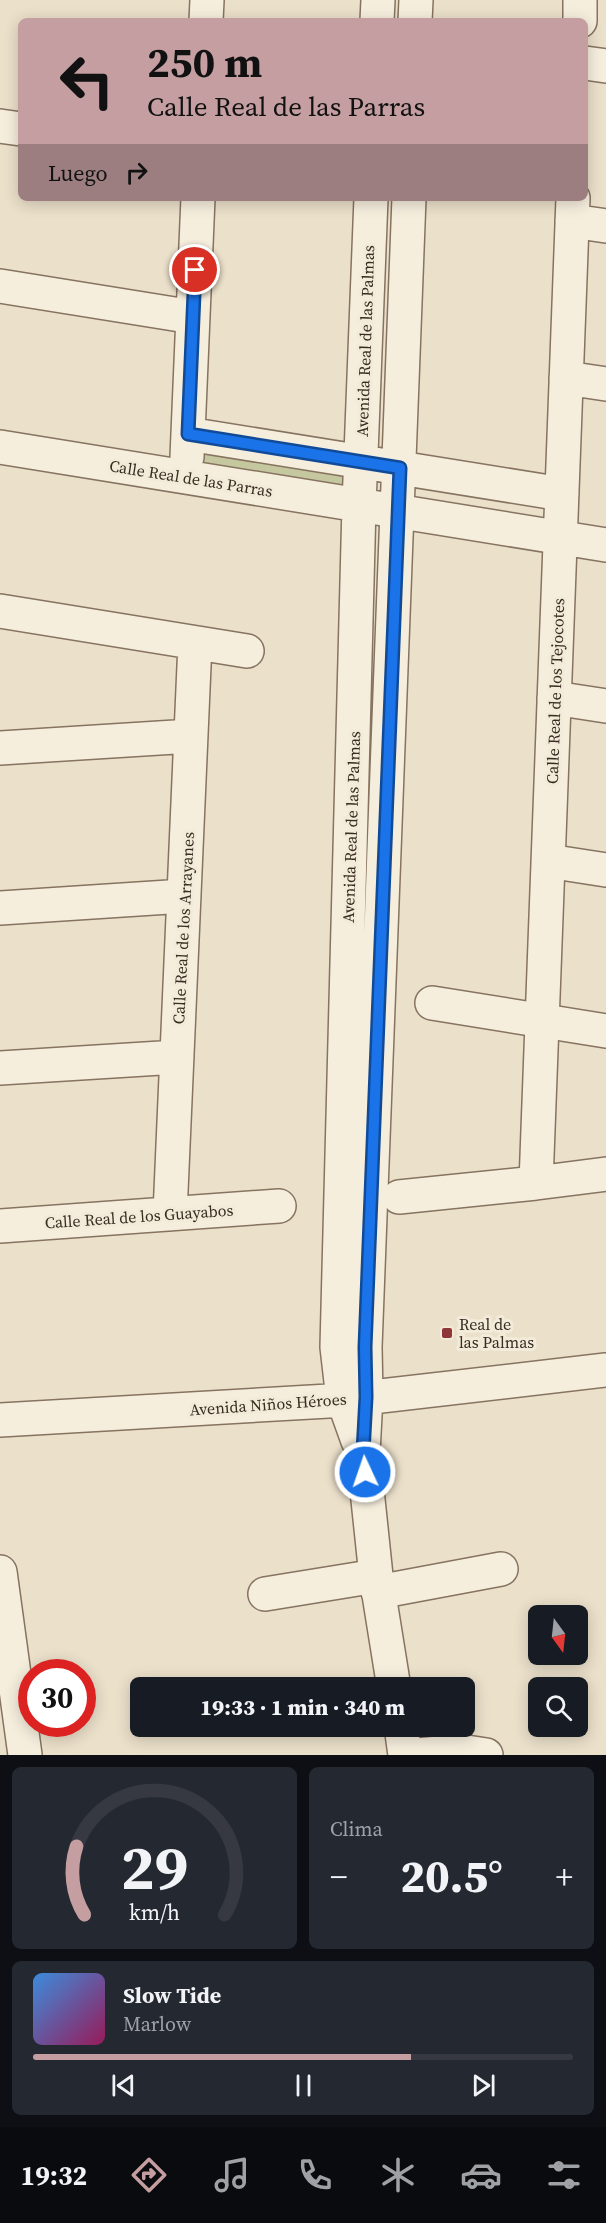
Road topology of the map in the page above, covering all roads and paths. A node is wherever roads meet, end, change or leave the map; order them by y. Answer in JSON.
{"nodes":[{"id":1,"x":207,"y":0,"type":"edge"},
{"id":2,"x":378,"y":0,"type":"edge"},
{"id":3,"x":416,"y":0,"type":"edge"},
{"id":4,"x":580,"y":0,"type":"edge"},
{"id":5,"x":206,"y":18,"type":"edge"},
{"id":6,"x":377,"y":18,"type":"edge"},
{"id":7,"x":416,"y":18,"type":"edge"},
{"id":8,"x":580,"y":18,"type":"edge"},
{"id":9,"x":588,"y":63,"type":"edge"},
{"id":10,"x":606,"y":66,"type":"edge"},
{"id":11,"x":0,"y":126,"type":"edge"},
{"id":12,"x":18,"y":129,"type":"edge"},
{"id":13,"x":198,"y":201,"type":"edge"},
{"id":14,"x":370,"y":201,"type":"edge"},
{"id":15,"x":409,"y":201,"type":"edge"},
{"id":16,"x":573,"y":210,"type":"edge"},
{"id":17,"x":606,"y":226,"type":"edge"},
{"id":18,"x":0,"y":286,"type":"edge"},
{"id":19,"x":193,"y":317,"type":"junction"},
{"id":20,"x":566,"y":378,"type":"junction"},
{"id":21,"x":606,"y":384,"type":"edge"},
{"id":22,"x":188,"y":434,"type":"junction"},
{"id":23,"x":0,"y":447,"type":"edge"},
{"id":24,"x":361,"y":462,"type":"junction"},
{"id":25,"x":400,"y":468,"type":"junction"},
{"id":26,"x":186,"y":477,"type":"junction"},
{"id":27,"x":562,"y":494,"type":"junction"},
{"id":28,"x":380,"y":509,"type":"junction"},
{"id":29,"x":560,"y":538,"type":"junction"},
{"id":30,"x":606,"y":545,"type":"edge"},
{"id":31,"x":0,"y":611,"type":"edge"},
{"id":32,"x":195,"y":643,"type":"junction"},
{"id":33,"x":247,"y":651,"type":"dead end"},
{"id":34,"x":554,"y":698,"type":"junction"},
{"id":35,"x":606,"y":706,"type":"edge"},
{"id":36,"x":191,"y":736,"type":"junction"},
{"id":37,"x":0,"y":748,"type":"edge"},
{"id":38,"x":549,"y":861,"type":"junction"},
{"id":39,"x":606,"y":870,"type":"edge"},
{"id":40,"x":184,"y":896,"type":"junction"},
{"id":41,"x":0,"y":908,"type":"edge"},
{"id":42,"x":432,"y":1003,"type":"dead end"},
{"id":43,"x":542,"y":1020,"type":"junction"},
{"id":44,"x":606,"y":1031,"type":"edge"},
{"id":45,"x":177,"y":1057,"type":"junction"},
{"id":46,"x":0,"y":1068,"type":"edge"},
{"id":47,"x":606,"y":1174,"type":"edge"},
{"id":48,"x":536,"y":1183,"type":"junction"},
{"id":49,"x":399,"y":1197,"type":"dead end"},
{"id":50,"x":279,"y":1206,"type":"dead end"},
{"id":51,"x":170,"y":1214,"type":"junction"},
{"id":52,"x":0,"y":1226,"type":"edge"},
{"id":53,"x":606,"y":1370,"type":"edge"},
{"id":54,"x":355,"y":1398,"type":"junction"},
{"id":55,"x":0,"y":1420,"type":"edge"},
{"id":56,"x":501,"y":1569,"type":"dead end"},
{"id":57,"x":0,"y":1572,"type":"edge"},
{"id":58,"x":377,"y":1584,"type":"junction"},
{"id":59,"x":265,"y":1594,"type":"dead end"},
{"id":60,"x":392,"y":1677,"type":"edge"},
{"id":61,"x":402,"y":1737,"type":"edge"},
{"id":62,"x":25,"y":1755,"type":"edge"},
{"id":63,"x":405,"y":1755,"type":"edge"},
{"id":64,"x":418,"y":1755,"type":"edge"},
{"id":65,"x":486,"y":1755,"type":"edge"}],
"edges":[{"from":1,"to":5,"type":"street"},
{"from":2,"to":6,"type":"street"},
{"from":3,"to":7,"type":"street"},
{"from":4,"to":8,"type":"street"},
{"from":9,"to":10,"type":"street"},
{"from":11,"to":12,"type":"street"},
{"from":13,"to":19,"type":"street"},
{"from":14,"to":24,"type":"street","name":"Avenida Real de las Palmas"},
{"from":15,"to":25,"type":"street","name":"Avenida Real de las Palmas"},
{"from":16,"to":17,"type":"street"},
{"from":16,"to":20,"type":"street","name":"Calle Real de los Tejocotes"},
{"from":18,"to":19,"type":"street"},
{"from":19,"to":22,"type":"street"},
{"from":20,"to":21,"type":"street"},
{"from":20,"to":27,"type":"street","name":"Calle Real de los Tejocotes"},
{"from":22,"to":24,"type":"street"},
{"from":22,"to":26,"type":"street"},
{"from":23,"to":26,"type":"street","name":"Calle Real de las Parras"},
{"from":24,"to":25,"type":"street"},
{"from":24,"to":28,"type":"street","name":"Avenida Real de las Palmas"},
{"from":25,"to":27,"type":"street"},
{"from":25,"to":28,"type":"street","name":"Avenida Real de las Palmas"},
{"from":26,"to":28,"type":"street","name":"Calle Real de las Parras"},
{"from":27,"to":29,"type":"street","name":"Calle Real de los Tejocotes"},
{"from":28,"to":29,"type":"street","name":"Calle Real de las Parras"},
{"from":28,"to":54,"type":"street","name":"Avenida Real de las Palmas"},
{"from":29,"to":30,"type":"street","name":"Calle Real de las Parras"},
{"from":29,"to":34,"type":"street","name":"Calle Real de los Tejocotes"},
{"from":31,"to":32,"type":"street"},
{"from":32,"to":33,"type":"street"},
{"from":32,"to":36,"type":"street","name":"Calle Real de los Arrayanes"},
{"from":34,"to":35,"type":"street"},
{"from":34,"to":38,"type":"street","name":"Calle Real de los Tejocotes"},
{"from":36,"to":37,"type":"street"},
{"from":36,"to":40,"type":"street","name":"Calle Real de los Arrayanes"},
{"from":38,"to":39,"type":"street"},
{"from":38,"to":43,"type":"street","name":"Calle Real de los Tejocotes"},
{"from":40,"to":41,"type":"street"},
{"from":40,"to":45,"type":"street","name":"Calle Real de los Arrayanes"},
{"from":42,"to":43,"type":"street"},
{"from":43,"to":44,"type":"street"},
{"from":43,"to":48,"type":"street","name":"Calle Real de los Tejocotes"},
{"from":45,"to":46,"type":"street"},
{"from":45,"to":51,"type":"street","name":"Calle Real de los Arrayanes"},
{"from":47,"to":48,"type":"street"},
{"from":48,"to":49,"type":"street"},
{"from":50,"to":51,"type":"street","name":"Calle Real de los Guayabos"},
{"from":51,"to":52,"type":"street","name":"Calle Real de los Guayabos"},
{"from":53,"to":54,"type":"street","name":"Avenida Niños Héroes"},
{"from":54,"to":55,"type":"street","name":"Avenida Niños Héroes"},
{"from":54,"to":58,"type":"street","name":"Avenida Real de las Palmas"},
{"from":56,"to":58,"type":"street"},
{"from":57,"to":62,"type":"street"},
{"from":58,"to":59,"type":"street"},
{"from":58,"to":60,"type":"street","name":"Avenida Real de las Palmas"},
{"from":61,"to":63,"type":"street"},
{"from":64,"to":65,"type":"street"}]}
